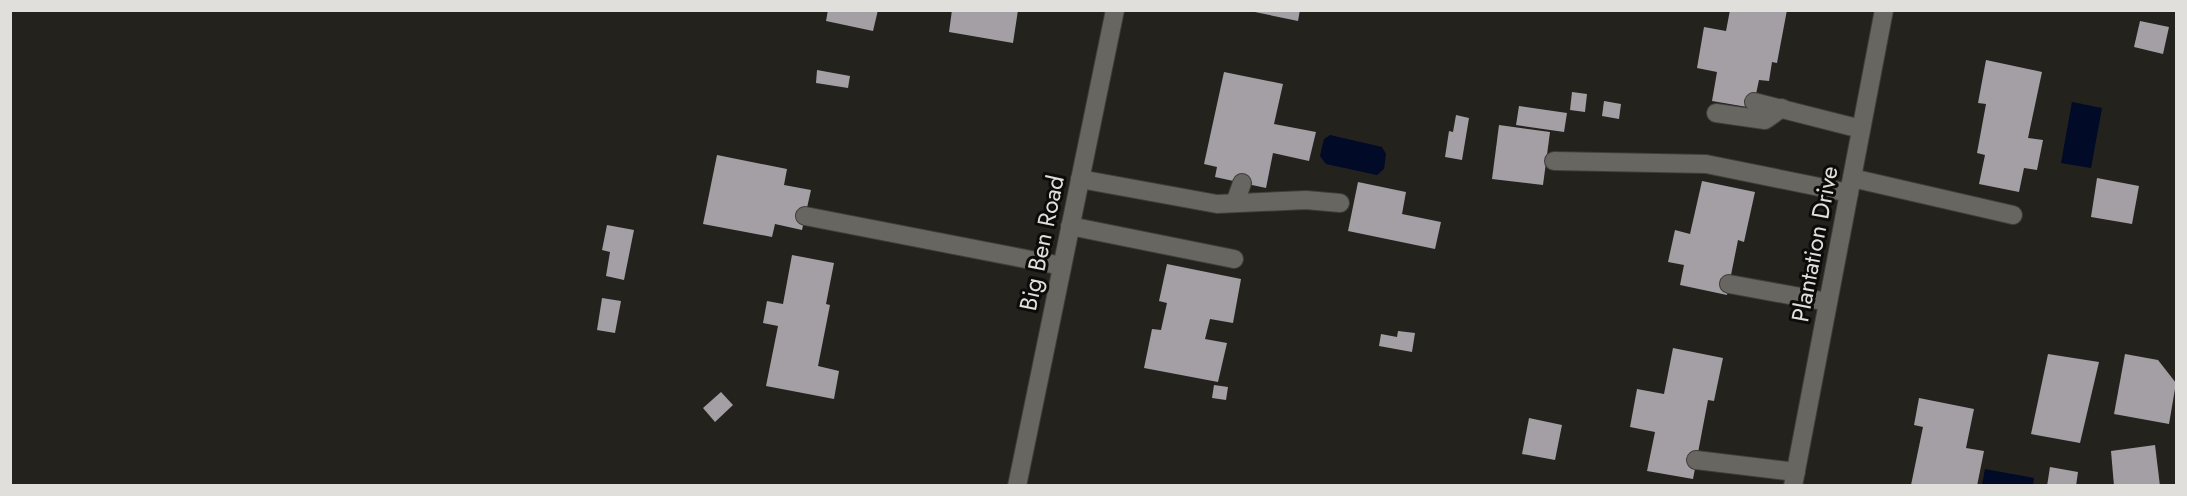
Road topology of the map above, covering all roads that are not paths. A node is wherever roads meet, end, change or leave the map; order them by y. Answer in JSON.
{"nodes":[{"id":1,"x":1115,"y":10,"type":"edge"},
{"id":2,"x":1884,"y":10,"type":"edge"},
{"id":3,"x":1754,"y":102,"type":"dead end"},
{"id":4,"x":1782,"y":108,"type":"junction"},
{"id":5,"x":1716,"y":113,"type":"dead end"},
{"id":6,"x":1861,"y":129,"type":"junction"},
{"id":7,"x":1554,"y":161,"type":"dead end"},
{"id":8,"x":1080,"y":179,"type":"junction"},
{"id":9,"x":1242,"y":183,"type":"dead end"},
{"id":10,"x":1850,"y":186,"type":"junction"},
{"id":11,"x":1234,"y":203,"type":"junction"},
{"id":12,"x":1340,"y":203,"type":"dead end"},
{"id":13,"x":2013,"y":215,"type":"dead end"},
{"id":14,"x":805,"y":216,"type":"dead end"},
{"id":15,"x":1070,"y":226,"type":"junction"},
{"id":16,"x":1234,"y":259,"type":"dead end"},
{"id":17,"x":1062,"y":266,"type":"junction"},
{"id":18,"x":1729,"y":284,"type":"dead end"},
{"id":19,"x":1828,"y":303,"type":"junction"},
{"id":20,"x":1696,"y":460,"type":"dead end"},
{"id":21,"x":1794,"y":479,"type":"edge"},
{"id":22,"x":1017,"y":486,"type":"edge"}],
"edges":[{"from":1,"to":8,"type":"street","name":"Big Ben Road"},
{"from":2,"to":6,"type":"street","name":"Plantation Drive"},
{"from":3,"to":4,"type":"street"},
{"from":4,"to":5,"type":"street"},
{"from":4,"to":6,"type":"street"},
{"from":6,"to":10,"type":"street","name":"Plantation Drive"},
{"from":7,"to":10,"type":"street"},
{"from":8,"to":11,"type":"street"},
{"from":8,"to":15,"type":"street","name":"Big Ben Road"},
{"from":9,"to":11,"type":"street"},
{"from":10,"to":13,"type":"street"},
{"from":10,"to":19,"type":"street","name":"Plantation Drive"},
{"from":11,"to":12,"type":"street"},
{"from":14,"to":17,"type":"street"},
{"from":15,"to":16,"type":"street"},
{"from":15,"to":17,"type":"street","name":"Big Ben Road"},
{"from":17,"to":22,"type":"street","name":"Big Ben Road"},
{"from":18,"to":19,"type":"street"},
{"from":19,"to":21,"type":"street","name":"Plantation Drive"},
{"from":20,"to":21,"type":"street"}]}
